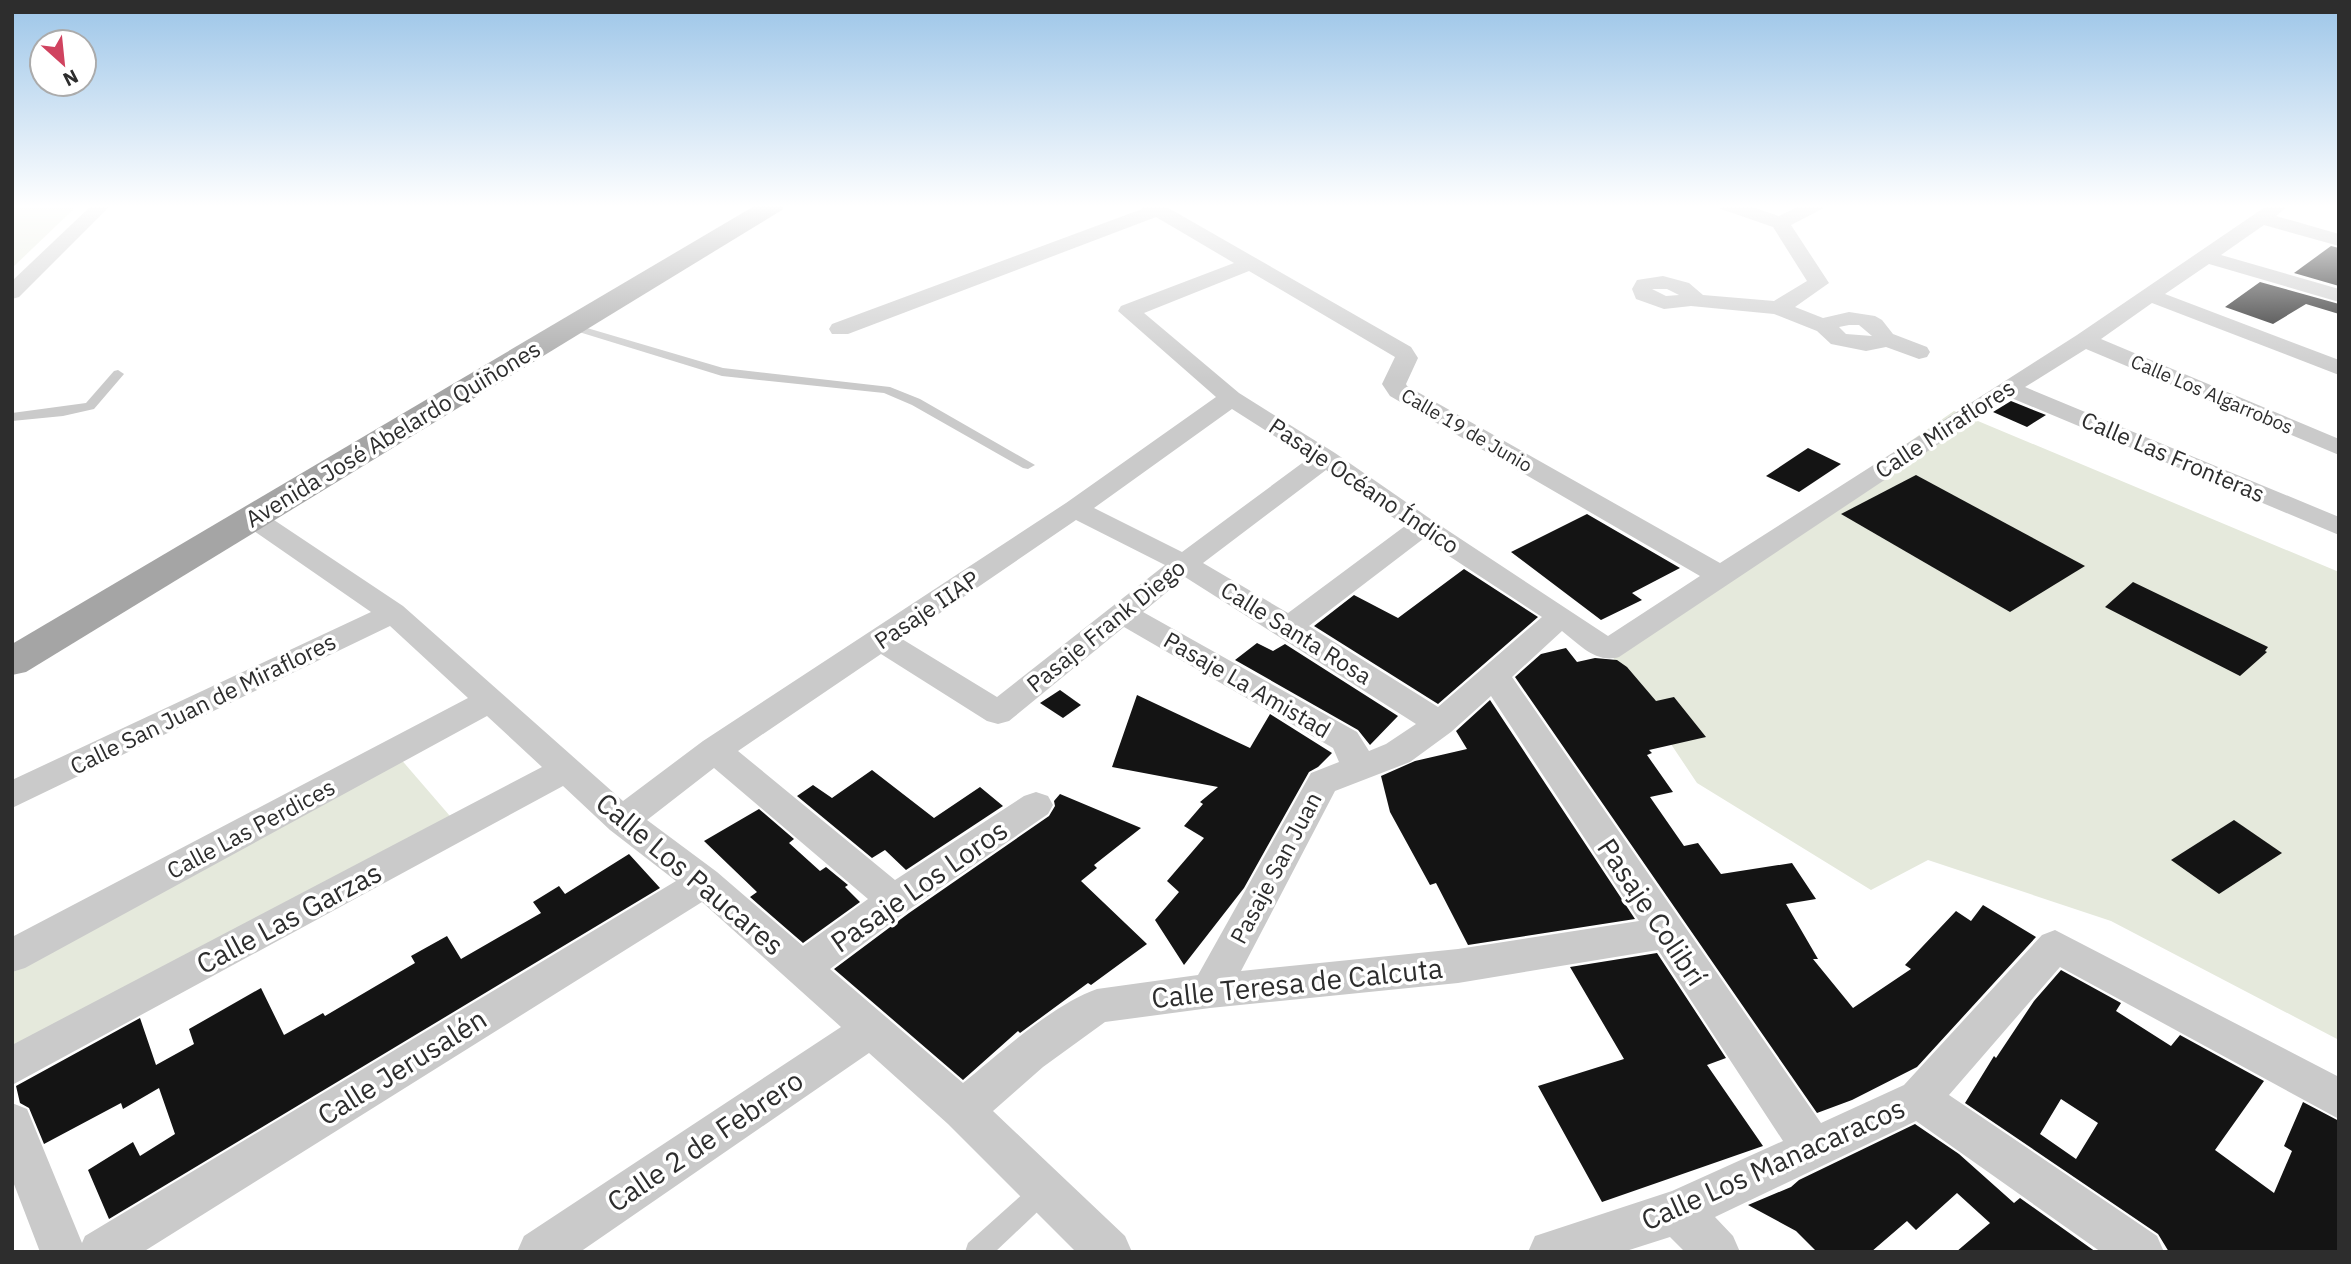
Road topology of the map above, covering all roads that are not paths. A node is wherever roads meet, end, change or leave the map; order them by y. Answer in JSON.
{"nodes":[{"id":1,"x":42,"y":264,"type":"edge"},
{"id":2,"x":674,"y":264,"type":"edge"},
{"id":3,"x":1007,"y":264,"type":"edge"},
{"id":4,"x":1249,"y":264,"type":"edge"},
{"id":5,"x":1254,"y":264,"type":"edge"},
{"id":6,"x":1807,"y":264,"type":"edge"},
{"id":7,"x":2197,"y":264,"type":"edge"},
{"id":8,"x":2231,"y":264,"type":"edge"},
{"id":9,"x":12,"y":293,"type":"edge"},
{"id":10,"x":2149,"y":295,"type":"junction"},
{"id":11,"x":2339,"y":296,"type":"edge"},
{"id":12,"x":1691,"y":300,"type":"dead end"},
{"id":13,"x":1778,"y":308,"type":"junction"},
{"id":14,"x":570,"y":326,"type":"junction"},
{"id":15,"x":840,"y":329,"type":"dead end"},
{"id":16,"x":2085,"y":340,"type":"junction"},
{"id":17,"x":1919,"y":352,"type":"dead end"},
{"id":18,"x":2339,"y":368,"type":"edge"},
{"id":19,"x":118,"y":374,"type":"dead end"},
{"id":20,"x":2007,"y":388,"type":"junction"},
{"id":21,"x":1231,"y":398,"type":"junction"},
{"id":22,"x":12,"y":417,"type":"edge"},
{"id":23,"x":2339,"y":447,"type":"edge"},
{"id":24,"x":1326,"y":458,"type":"junction"},
{"id":25,"x":1028,"y":465,"type":"dead end"},
{"id":26,"x":1075,"y":509,"type":"junction"},
{"id":27,"x":253,"y":518,"type":"junction"},
{"id":28,"x":1422,"y":527,"type":"junction"},
{"id":29,"x":2339,"y":527,"type":"edge"},
{"id":30,"x":1184,"y":564,"type":"junction"},
{"id":31,"x":1721,"y":576,"type":"junction"},
{"id":32,"x":393,"y":613,"type":"junction"},
{"id":33,"x":1122,"y":613,"type":"junction"},
{"id":34,"x":1561,"y":616,"type":"junction"},
{"id":35,"x":1289,"y":627,"type":"junction"},
{"id":36,"x":881,"y":640,"type":"junction"},
{"id":37,"x":1608,"y":650,"type":"joint"},
{"id":38,"x":12,"y":662,"type":"edge"},
{"id":39,"x":1493,"y":674,"type":"junction"},
{"id":40,"x":489,"y":701,"type":"junction"},
{"id":41,"x":1440,"y":724,"type":"junction"},
{"id":42,"x":715,"y":750,"type":"junction"},
{"id":43,"x":1358,"y":768,"type":"junction"},
{"id":44,"x":566,"y":769,"type":"junction"},
{"id":45,"x":12,"y":795,"type":"edge"},
{"id":46,"x":1036,"y":805,"type":"dead end"},
{"id":47,"x":622,"y":820,"type":"junction"},
{"id":48,"x":704,"y":882,"type":"junction"},
{"id":49,"x":894,"y":900,"type":"junction"},
{"id":50,"x":1665,"y":933,"type":"junction"},
{"id":51,"x":12,"y":956,"type":"edge"},
{"id":52,"x":803,"y":968,"type":"junction"},
{"id":53,"x":1210,"y":990,"type":"junction"},
{"id":54,"x":870,"y":1030,"type":"junction"},
{"id":55,"x":12,"y":1066,"type":"edge"},
{"id":56,"x":1919,"y":1099,"type":"junction"},
{"id":57,"x":2339,"y":1100,"type":"edge"},
{"id":58,"x":963,"y":1110,"type":"junction"},
{"id":59,"x":12,"y":1124,"type":"edge"},
{"id":60,"x":1813,"y":1149,"type":"junction"},
{"id":61,"x":1045,"y":1189,"type":"junction"},
{"id":62,"x":1677,"y":1212,"type":"junction"},
{"id":63,"x":63,"y":1252,"type":"edge"},
{"id":64,"x":101,"y":1252,"type":"edge"},
{"id":65,"x":540,"y":1252,"type":"edge"},
{"id":66,"x":977,"y":1252,"type":"edge"},
{"id":67,"x":1109,"y":1252,"type":"edge"},
{"id":68,"x":1551,"y":1252,"type":"edge"},
{"id":69,"x":1717,"y":1252,"type":"edge"},
{"id":70,"x":2141,"y":1252,"type":"edge"}],
"edges":[{"from":1,"to":9,"type":"street"},
{"from":2,"to":14,"type":"main road","name":"Avenida José Abelardo Quiñones"},
{"from":3,"to":15,"type":"street"},
{"from":4,"to":21,"type":"street","name":"Pasaje Océano Índico"},
{"from":5,"to":31,"type":"street","name":"Calle 19 de Junio"},
{"from":6,"to":13,"type":"street"},
{"from":7,"to":10,"type":"street","name":"Calle Miraflores"},
{"from":8,"to":11,"type":"street"},
{"from":10,"to":16,"type":"street","name":"Calle Miraflores"},
{"from":10,"to":18,"type":"street"},
{"from":12,"to":13,"type":"street"},
{"from":13,"to":17,"type":"street"},
{"from":14,"to":25,"type":"lane"},
{"from":14,"to":27,"type":"main road","name":"Avenida José Abelardo Quiñones"},
{"from":16,"to":20,"type":"street","name":"Calle Miraflores"},
{"from":16,"to":23,"type":"street","name":"Calle Los Algarrobos"},
{"from":19,"to":22,"type":"lane"},
{"from":20,"to":29,"type":"street","name":"Calle Las Fronteras"},
{"from":20,"to":31,"type":"street","name":"Calle Miraflores"},
{"from":21,"to":24,"type":"street","name":"Pasaje Océano Índico"},
{"from":21,"to":26,"type":"street","name":"Pasaje IIAP"},
{"from":24,"to":28,"type":"street","name":"Pasaje Océano Índico"},
{"from":24,"to":30,"type":"street","name":"Pasaje Frank Diego"},
{"from":26,"to":30,"type":"street","name":"Calle Santa Rosa"},
{"from":26,"to":36,"type":"street","name":"Pasaje IIAP"},
{"from":27,"to":32,"type":"street","name":"Calle Los Paucares"},
{"from":27,"to":38,"type":"main road","name":"Avenida José Abelardo Quiñones"},
{"from":28,"to":34,"type":"street","name":"Pasaje Océano Índico"},
{"from":28,"to":35,"type":"street"},
{"from":30,"to":33,"type":"street","name":"Pasaje Frank Diego"},
{"from":30,"to":35,"type":"street","name":"Calle Santa Rosa"},
{"from":31,"to":37,"type":"street","name":"Calle Miraflores"},
{"from":32,"to":40,"type":"street","name":"Calle Los Paucares"},
{"from":32,"to":45,"type":"street","name":"Calle San Juan de Miraflores"},
{"from":33,"to":36,"type":"street","name":"Pasaje Frank Diego"},
{"from":33,"to":43,"type":"street","name":"Pasaje La Amistad"},
{"from":34,"to":37,"type":"street","name":"Pasaje Océano Índico"},
{"from":34,"to":39,"type":"street","name":"Pasaje San Juan"},
{"from":35,"to":41,"type":"street","name":"Calle Santa Rosa"},
{"from":36,"to":42,"type":"street","name":"Pasaje IIAP"},
{"from":39,"to":41,"type":"street","name":"Pasaje San Juan"},
{"from":39,"to":50,"type":"street","name":"Pasaje Colibrí"},
{"from":40,"to":44,"type":"street","name":"Calle Los Paucares"},
{"from":40,"to":51,"type":"street","name":"Calle Las Perdices"},
{"from":41,"to":43,"type":"street","name":"Pasaje San Juan"},
{"from":42,"to":47,"type":"street","name":"Pasaje IIAP"},
{"from":42,"to":49,"type":"street"},
{"from":43,"to":53,"type":"street","name":"Pasaje San Juan"},
{"from":44,"to":47,"type":"street","name":"Calle Los Paucares"},
{"from":44,"to":55,"type":"street","name":"Calle Las Garzas"},
{"from":46,"to":49,"type":"street","name":"Pasaje Los Loros"},
{"from":47,"to":48,"type":"street","name":"Calle Los Paucares"},
{"from":48,"to":52,"type":"street","name":"Calle Los Paucares"},
{"from":48,"to":64,"type":"street","name":"Calle Jerusalén"},
{"from":49,"to":52,"type":"street","name":"Pasaje Los Loros"},
{"from":50,"to":53,"type":"street","name":"Calle Teresa de Calcuta"},
{"from":50,"to":60,"type":"street","name":"Pasaje Colibrí"},
{"from":52,"to":54,"type":"street","name":"Calle Los Paucares"},
{"from":53,"to":58,"type":"street","name":"Calle Teresa de Calcuta"},
{"from":54,"to":58,"type":"street","name":"Calle Los Paucares"},
{"from":54,"to":65,"type":"street","name":"Calle 2 de Febrero"},
{"from":56,"to":57,"type":"street","name":"Calle Los Manacaracos"},
{"from":56,"to":60,"type":"street","name":"Calle Los Manacaracos"},
{"from":56,"to":70,"type":"street"},
{"from":58,"to":61,"type":"street","name":"Calle Los Paucares"},
{"from":59,"to":63,"type":"street"},
{"from":60,"to":62,"type":"street","name":"Calle Los Manacaracos"},
{"from":61,"to":66,"type":"lane"},
{"from":61,"to":67,"type":"street","name":"Calle Los Paucares"},
{"from":62,"to":68,"type":"street","name":"Calle Los Manacaracos"},
{"from":62,"to":69,"type":"street"}]}
